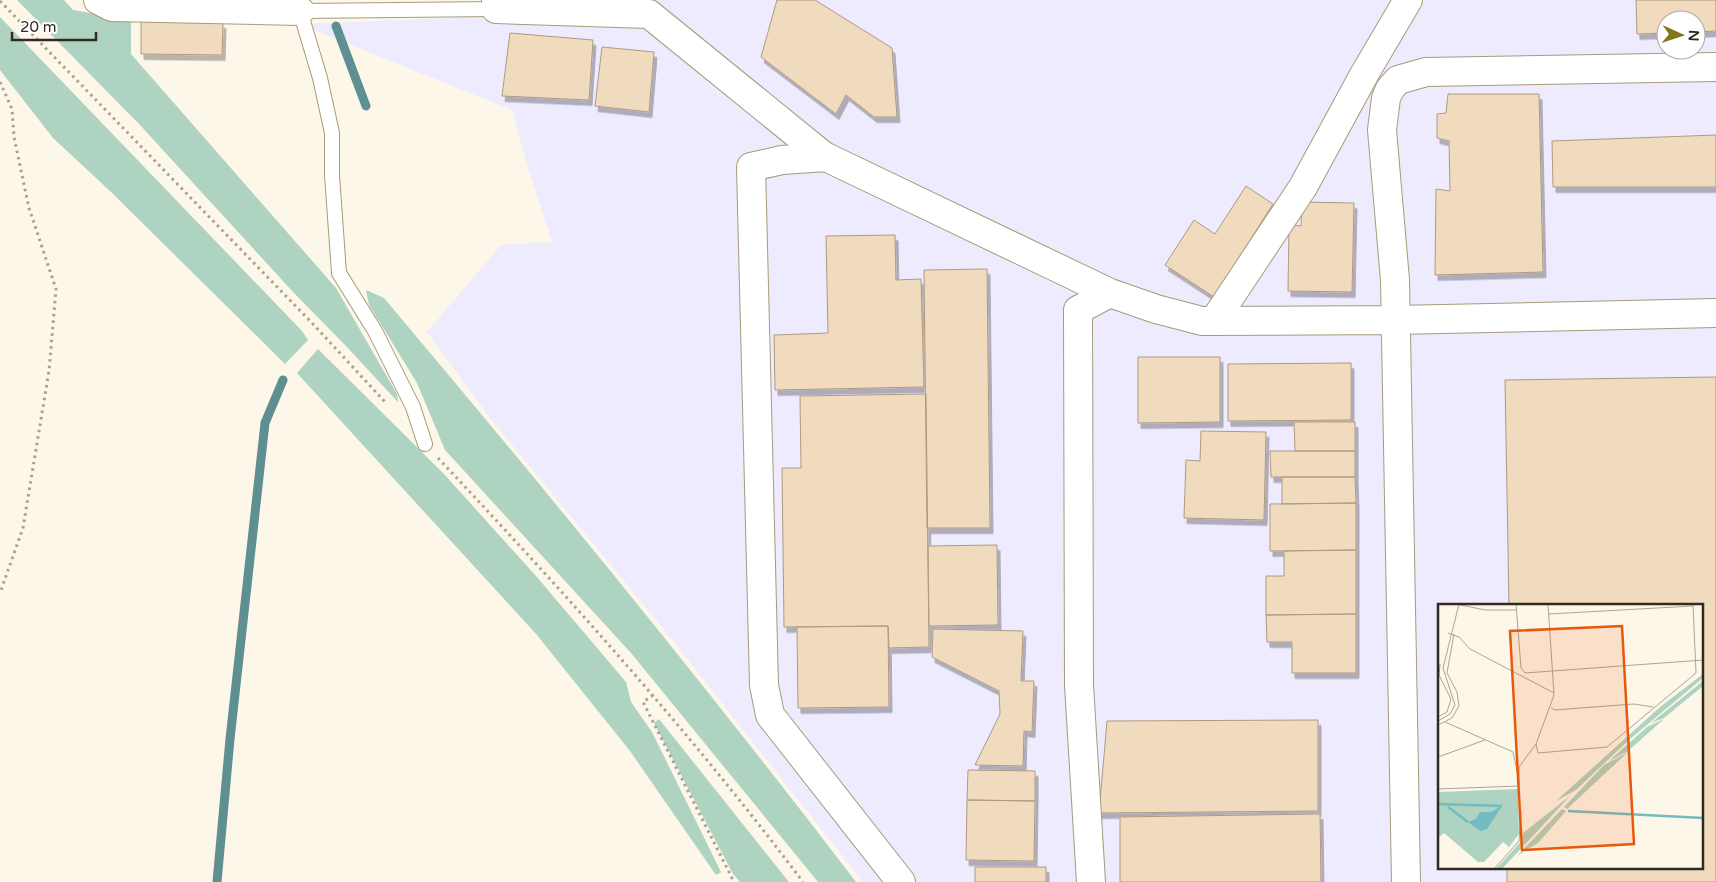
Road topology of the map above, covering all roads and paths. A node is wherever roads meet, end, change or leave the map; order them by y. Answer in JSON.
{"nodes":[{"id":1,"x":98,"y":0,"type":"edge"},
{"id":2,"x":613,"y":0,"type":"edge"},
{"id":3,"x":1408,"y":0,"type":"edge"},
{"id":4,"x":496,"y":5,"type":"edge"},
{"id":5,"x":300,"y":11,"type":"junction"},
{"id":6,"x":549,"y":11,"type":"junction"},
{"id":7,"x":1716,"y":67,"type":"edge"},
{"id":8,"x":1377,"y":81,"type":"junction"},
{"id":9,"x":0,"y":82,"type":"edge"},
{"id":10,"x":825,"y":157,"type":"junction"},
{"id":11,"x":1110,"y":293,"type":"junction"},
{"id":12,"x":1716,"y":313,"type":"edge"},
{"id":13,"x":1395,"y":320,"type":"junction"},
{"id":14,"x":1214,"y":321,"type":"junction"},
{"id":15,"x":425,"y":444,"type":"dead end"},
{"id":16,"x":0,"y":594,"type":"edge"},
{"id":17,"x":654,"y":695,"type":"dead end"},
{"id":18,"x":734,"y":882,"type":"edge"},
{"id":19,"x":901,"y":882,"type":"edge"},
{"id":20,"x":1091,"y":882,"type":"edge"},
{"id":21,"x":1406,"y":882,"type":"edge"}],
"edges":[{"from":1,"to":5,"type":"street"},
{"from":2,"to":6,"type":"street"},
{"from":3,"to":8,"type":"street"},
{"from":4,"to":5,"type":"lane"},
{"from":4,"to":6,"type":"street"},
{"from":5,"to":15,"type":"lane"},
{"from":6,"to":10,"type":"street"},
{"from":7,"to":8,"type":"street"},
{"from":8,"to":13,"type":"street"},
{"from":8,"to":14,"type":"street"},
{"from":9,"to":16,"type":"path"},
{"from":10,"to":11,"type":"street"},
{"from":10,"to":19,"type":"street"},
{"from":11,"to":14,"type":"street"},
{"from":11,"to":20,"type":"street"},
{"from":12,"to":13,"type":"street"},
{"from":13,"to":14,"type":"street"},
{"from":13,"to":21,"type":"street"},
{"from":17,"to":18,"type":"path"}]}
